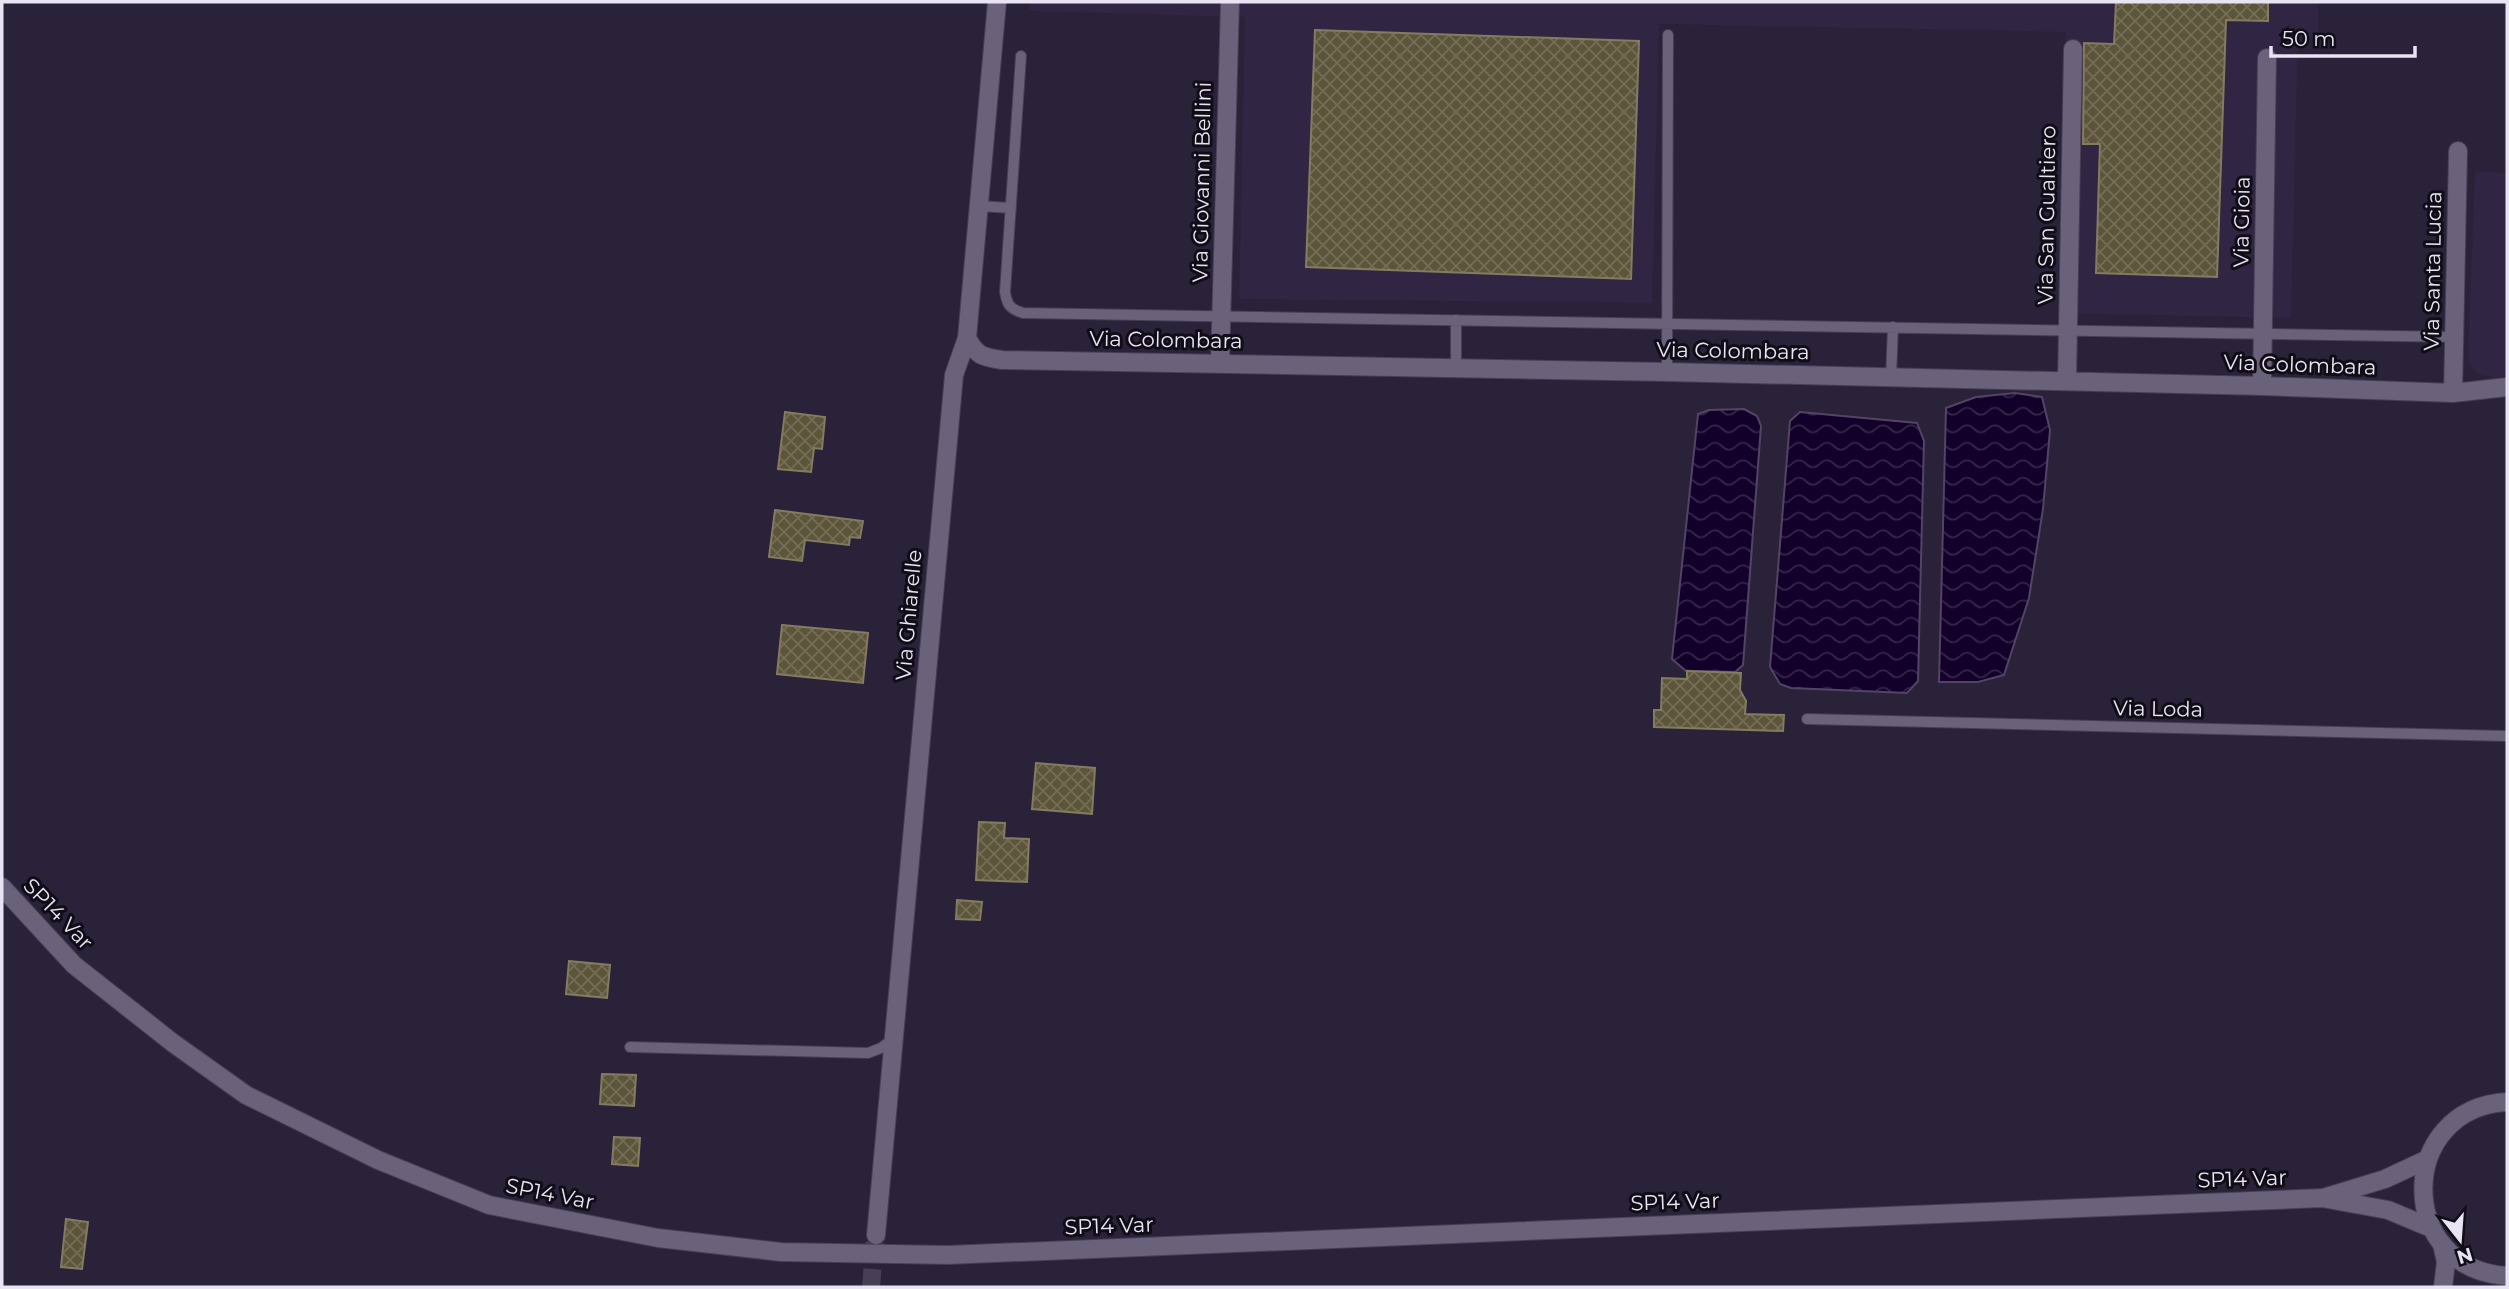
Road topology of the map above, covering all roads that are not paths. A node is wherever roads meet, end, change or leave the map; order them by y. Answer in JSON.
{"nodes":[{"id":1,"x":997,"y":2,"type":"edge"},
{"id":2,"x":1230,"y":2,"type":"edge"},
{"id":3,"x":1668,"y":35,"type":"dead end"},
{"id":4,"x":2073,"y":50,"type":"dead end"},
{"id":5,"x":1021,"y":56,"type":"dead end"},
{"id":6,"x":2267,"y":58,"type":"dead end"},
{"id":7,"x":2458,"y":151,"type":"dead end"},
{"id":8,"x":979,"y":206,"type":"junction"},
{"id":9,"x":1011,"y":208,"type":"junction"},
{"id":10,"x":1221,"y":316,"type":"junction"},
{"id":11,"x":1456,"y":320,"type":"junction"},
{"id":12,"x":1667,"y":324,"type":"junction"},
{"id":13,"x":1892,"y":327,"type":"junction"},
{"id":14,"x":2068,"y":330,"type":"junction"},
{"id":15,"x":2263,"y":334,"type":"junction"},
{"id":16,"x":2455,"y":337,"type":"junction"},
{"id":17,"x":967,"y":338,"type":"junction"},
{"id":18,"x":1220,"y":363,"type":"junction"},
{"id":19,"x":1456,"y":368,"type":"junction"},
{"id":20,"x":1667,"y":372,"type":"junction"},
{"id":21,"x":1891,"y":377,"type":"junction"},
{"id":22,"x":2067,"y":381,"type":"junction"},
{"id":23,"x":2262,"y":386,"type":"junction"},
{"id":24,"x":2507,"y":387,"type":"edge"},
{"id":25,"x":2453,"y":393,"type":"junction"},
{"id":26,"x":1807,"y":719,"type":"dead end"},
{"id":27,"x":2507,"y":736,"type":"edge"},
{"id":28,"x":2,"y":887,"type":"edge"},
{"id":29,"x":894,"y":1038,"type":"junction"},
{"id":30,"x":630,"y":1047,"type":"dead end"},
{"id":31,"x":2507,"y":1102,"type":"edge"},
{"id":32,"x":2428,"y":1159,"type":"junction"},
{"id":33,"x":2322,"y":1198,"type":"junction"},
{"id":34,"x":2431,"y":1228,"type":"junction"},
{"id":35,"x":876,"y":1235,"type":"tunnel mouth"},
{"id":36,"x":2442,"y":1244,"type":"junction"},
{"id":37,"x":2507,"y":1276,"type":"edge"},
{"id":38,"x":2443,"y":1287,"type":"edge"}],
"edges":[{"from":1,"to":8,"type":"street","name":"Via Ghiarelle"},
{"from":2,"to":10,"type":"street","name":"Via Giovanni Bellini"},
{"from":3,"to":12,"type":"lane"},
{"from":4,"to":14,"type":"street","name":"Via San Gualtiero"},
{"from":5,"to":9,"type":"lane"},
{"from":6,"to":15,"type":"street","name":"Via Gioia"},
{"from":7,"to":16,"type":"street","name":"Via Santa Lucia"},
{"from":8,"to":9,"type":"lane"},
{"from":8,"to":17,"type":"street","name":"Via Ghiarelle"},
{"from":9,"to":10,"type":"lane"},
{"from":10,"to":11,"type":"lane"},
{"from":10,"to":18,"type":"street","name":"Via Giovanni Bellini"},
{"from":11,"to":12,"type":"lane"},
{"from":11,"to":19,"type":"lane"},
{"from":12,"to":13,"type":"lane"},
{"from":12,"to":20,"type":"lane"},
{"from":13,"to":14,"type":"lane"},
{"from":13,"to":21,"type":"lane"},
{"from":14,"to":15,"type":"lane"},
{"from":14,"to":22,"type":"street","name":"Via San Gualtiero"},
{"from":15,"to":16,"type":"lane"},
{"from":15,"to":23,"type":"street","name":"Via Gioia"},
{"from":16,"to":25,"type":"street","name":"Via Santa Lucia"},
{"from":17,"to":18,"type":"street","name":"Via Colombara"},
{"from":17,"to":29,"type":"street","name":"Via Ghiarelle"},
{"from":18,"to":19,"type":"street","name":"Via Colombara"},
{"from":19,"to":20,"type":"street","name":"Via Colombara"},
{"from":20,"to":21,"type":"street","name":"Via Colombara"},
{"from":21,"to":22,"type":"street","name":"Via Colombara"},
{"from":22,"to":23,"type":"street","name":"Via Colombara"},
{"from":23,"to":25,"type":"street","name":"Via Colombara"},
{"from":24,"to":25,"type":"street","name":"Via Colombara"},
{"from":26,"to":27,"type":"lane","name":"Via Loda"},
{"from":28,"to":33,"type":"street","name":"SP14 Var"},
{"from":29,"to":30,"type":"lane"},
{"from":29,"to":35,"type":"street","name":"Via Ghiarelle"},
{"from":31,"to":32,"type":"street"},
{"from":32,"to":33,"type":"street"},
{"from":32,"to":34,"type":"street"},
{"from":33,"to":34,"type":"street"},
{"from":34,"to":36,"type":"street"},
{"from":36,"to":37,"type":"street"},
{"from":36,"to":38,"type":"street"}]}
